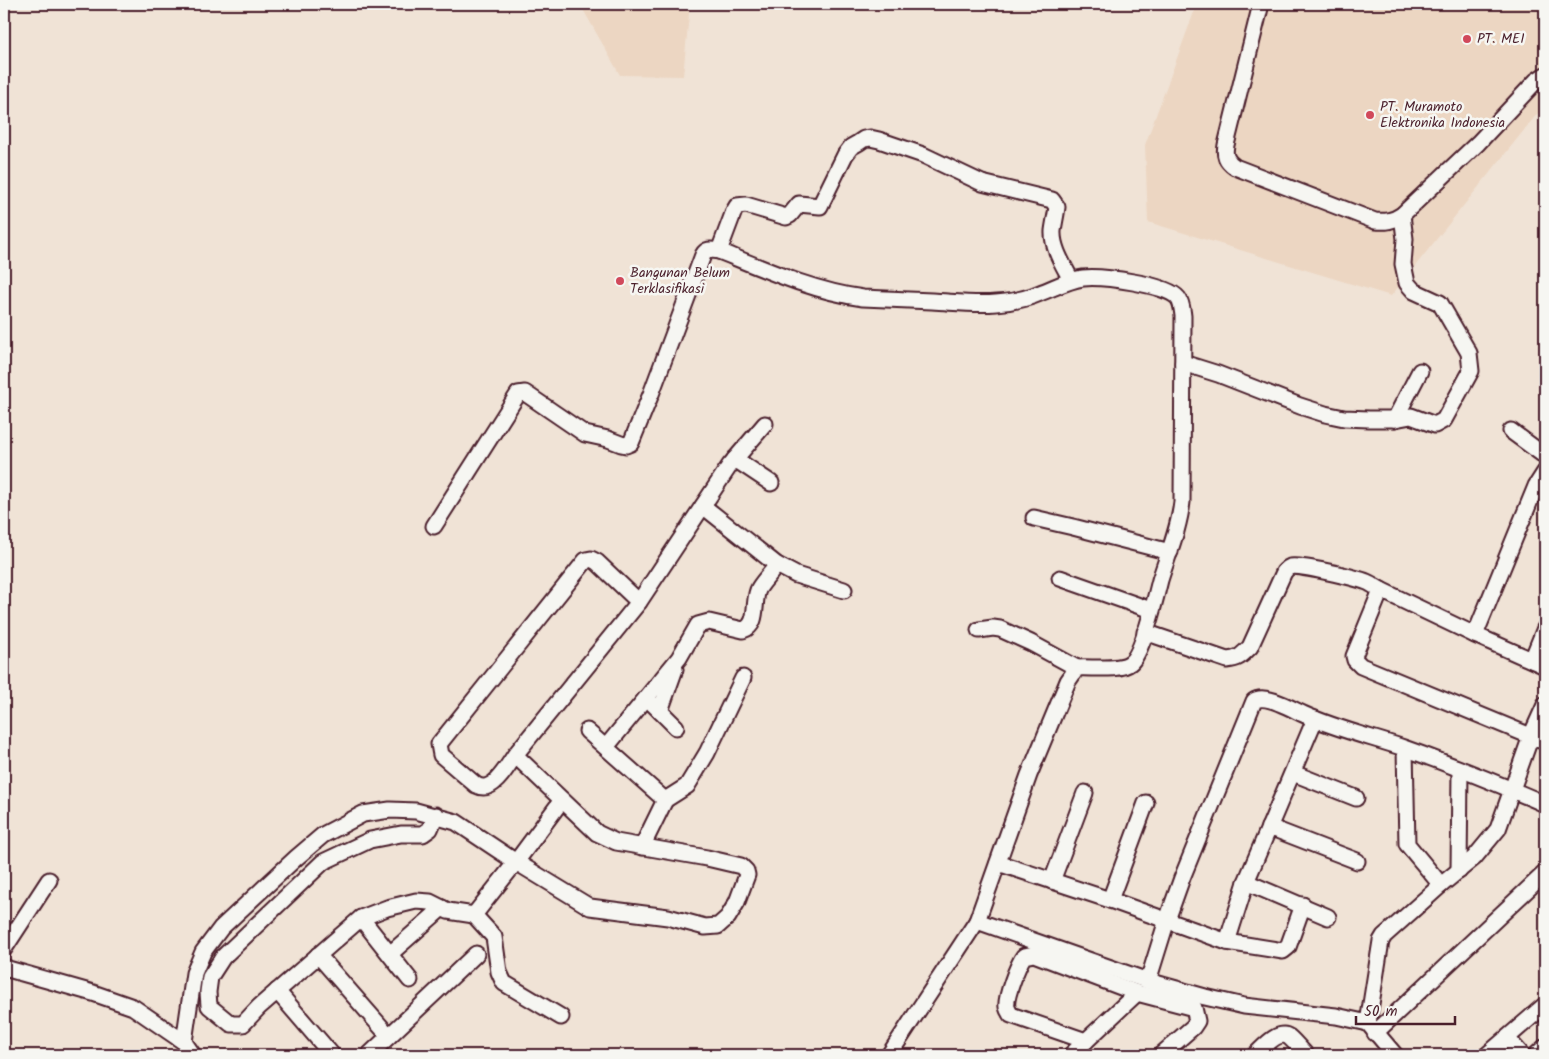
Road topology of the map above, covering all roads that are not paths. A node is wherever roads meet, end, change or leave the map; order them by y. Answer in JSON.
{"nodes":[{"id":1,"x":1261,"y":4,"type":"edge"},
{"id":2,"x":1542,"y":78,"type":"edge"},
{"id":3,"x":1402,"y":215,"type":"junction"},
{"id":4,"x":719,"y":251,"type":"junction"},
{"id":5,"x":1071,"y":280,"type":"junction"},
{"id":6,"x":1182,"y":363,"type":"junction"},
{"id":7,"x":1420,"y":370,"type":"dead end"},
{"id":8,"x":1395,"y":419,"type":"junction"},
{"id":9,"x":766,"y":424,"type":"dead end"},
{"id":10,"x":1511,"y":431,"type":"dead end"},
{"id":11,"x":1545,"y":456,"type":"edge"},
{"id":12,"x":735,"y":459,"type":"junction"},
{"id":13,"x":1545,"y":472,"type":"edge"},
{"id":14,"x":771,"y":483,"type":"dead end"},
{"id":15,"x":703,"y":506,"type":"junction"},
{"id":16,"x":1034,"y":518,"type":"dead end"},
{"id":17,"x":434,"y":526,"type":"dead end"},
{"id":18,"x":1170,"y":552,"type":"junction"},
{"id":19,"x":777,"y":566,"type":"junction"},
{"id":20,"x":1060,"y":578,"type":"dead end"},
{"id":21,"x":844,"y":590,"type":"dead end"},
{"id":22,"x":1381,"y":590,"type":"junction"},
{"id":23,"x":639,"y":602,"type":"junction"},
{"id":24,"x":1151,"y":610,"type":"junction"},
{"id":25,"x":1545,"y":628,"type":"edge"},
{"id":26,"x":978,"y":630,"type":"dead end"},
{"id":27,"x":1145,"y":632,"type":"junction"},
{"id":28,"x":1475,"y":635,"type":"junction"},
{"id":29,"x":679,"y":658,"type":"junction"},
{"id":30,"x":1538,"y":663,"type":"edge"},
{"id":31,"x":1077,"y":668,"type":"junction"},
{"id":32,"x":743,"y":678,"type":"dead end"},
{"id":33,"x":646,"y":698,"type":"junction"},
{"id":34,"x":1545,"y":705,"type":"edge"},
{"id":35,"x":660,"y":711,"type":"junction"},
{"id":36,"x":1315,"y":719,"type":"junction"},
{"id":37,"x":676,"y":727,"type":"dead end"},
{"id":38,"x":587,"y":731,"type":"dead end"},
{"id":39,"x":1538,"y":739,"type":"edge"},
{"id":40,"x":606,"y":747,"type":"junction"},
{"id":41,"x":1405,"y":749,"type":"junction"},
{"id":42,"x":515,"y":755,"type":"junction"},
{"id":43,"x":1460,"y":770,"type":"junction"},
{"id":44,"x":1293,"y":773,"type":"junction"},
{"id":45,"x":1511,"y":790,"type":"junction"},
{"id":46,"x":1085,"y":793,"type":"dead end"},
{"id":47,"x":1356,"y":798,"type":"dead end"},
{"id":48,"x":562,"y":800,"type":"junction"},
{"id":49,"x":666,"y":800,"type":"junction"},
{"id":50,"x":1146,"y":803,"type":"dead end"},
{"id":51,"x":1545,"y":804,"type":"edge"},
{"id":52,"x":436,"y":816,"type":"junction"},
{"id":53,"x":1269,"y":827,"type":"junction"},
{"id":54,"x":642,"y":847,"type":"junction"},
{"id":55,"x":1357,"y":861,"type":"dead end"},
{"id":56,"x":516,"y":862,"type":"junction"},
{"id":57,"x":998,"y":863,"type":"junction"},
{"id":58,"x":1459,"y":871,"type":"junction"},
{"id":59,"x":1545,"y":874,"type":"edge"},
{"id":60,"x":49,"y":880,"type":"dead end"},
{"id":61,"x":1052,"y":881,"type":"junction"},
{"id":62,"x":1246,"y":882,"type":"junction"},
{"id":63,"x":1441,"y":885,"type":"junction"},
{"id":64,"x":1110,"y":900,"type":"junction"},
{"id":65,"x":1303,"y":905,"type":"junction"},
{"id":66,"x":442,"y":908,"type":"junction"},
{"id":67,"x":474,"y":915,"type":"junction"},
{"id":68,"x":1328,"y":916,"type":"dead end"},
{"id":69,"x":361,"y":918,"type":"junction"},
{"id":70,"x":1167,"y":920,"type":"junction"},
{"id":71,"x":976,"y":921,"type":"junction"},
{"id":72,"x":1227,"y":942,"type":"junction"},
{"id":73,"x":4,"y":949,"type":"edge"},
{"id":74,"x":390,"y":954,"type":"junction"},
{"id":75,"x":476,"y":954,"type":"dead end"},
{"id":76,"x":318,"y":955,"type":"junction"},
{"id":77,"x":4,"y":966,"type":"edge"},
{"id":78,"x":410,"y":980,"type":"dead end"},
{"id":79,"x":1148,"y":981,"type":"junction"},
{"id":80,"x":277,"y":991,"type":"junction"},
{"id":81,"x":1137,"y":993,"type":"junction"},
{"id":82,"x":1545,"y":1005,"type":"edge"},
{"id":83,"x":561,"y":1016,"type":"dead end"},
{"id":84,"x":1372,"y":1028,"type":"junction"},
{"id":85,"x":389,"y":1036,"type":"junction"},
{"id":86,"x":1506,"y":1038,"type":"junction"},
{"id":87,"x":1086,"y":1041,"type":"junction"},
{"id":88,"x":184,"y":1042,"type":"junction"},
{"id":89,"x":1545,"y":1047,"type":"edge"},
{"id":90,"x":193,"y":1055,"type":"edge"},
{"id":91,"x":332,"y":1055,"type":"edge"},
{"id":92,"x":369,"y":1055,"type":"edge"},
{"id":93,"x":888,"y":1055,"type":"edge"},
{"id":94,"x":1071,"y":1055,"type":"edge"},
{"id":95,"x":1161,"y":1055,"type":"edge"},
{"id":96,"x":1256,"y":1055,"type":"edge"},
{"id":97,"x":1306,"y":1055,"type":"edge"},
{"id":98,"x":1394,"y":1055,"type":"edge"},
{"id":99,"x":1487,"y":1055,"type":"edge"},
{"id":100,"x":1522,"y":1055,"type":"edge"},
{"id":101,"x":1536,"y":1055,"type":"edge"}],
"edges":[{"from":1,"to":3,"type":"street"},
{"from":2,"to":3,"type":"street"},
{"from":3,"to":8,"type":"street"},
{"from":4,"to":5,"type":"street"},
{"from":4,"to":5,"type":"street"},
{"from":4,"to":17,"type":"street"},
{"from":5,"to":6,"type":"street"},
{"from":6,"to":8,"type":"street"},
{"from":6,"to":18,"type":"street"},
{"from":7,"to":8,"type":"street"},
{"from":9,"to":12,"type":"street"},
{"from":10,"to":11,"type":"street"},
{"from":12,"to":14,"type":"street"},
{"from":12,"to":15,"type":"street"},
{"from":13,"to":28,"type":"street"},
{"from":15,"to":19,"type":"street"},
{"from":15,"to":23,"type":"street"},
{"from":16,"to":18,"type":"street"},
{"from":18,"to":24,"type":"street"},
{"from":19,"to":21,"type":"street"},
{"from":19,"to":29,"type":"street"},
{"from":20,"to":24,"type":"street"},
{"from":22,"to":27,"type":"street"},
{"from":22,"to":28,"type":"street"},
{"from":22,"to":39,"type":"street"},
{"from":23,"to":42,"type":"street"},
{"from":23,"to":42,"type":"street"},
{"from":24,"to":27,"type":"street"},
{"from":25,"to":30,"type":"street"},
{"from":26,"to":31,"type":"street"},
{"from":27,"to":31,"type":"street"},
{"from":28,"to":30,"type":"street"},
{"from":29,"to":33,"type":"street"},
{"from":29,"to":35,"type":"street"},
{"from":31,"to":57,"type":"street"},
{"from":32,"to":49,"type":"street"},
{"from":33,"to":35,"type":"street"},
{"from":33,"to":40,"type":"street"},
{"from":34,"to":39,"type":"street"},
{"from":35,"to":37,"type":"street"},
{"from":36,"to":41,"type":"street"},
{"from":36,"to":44,"type":"street"},
{"from":36,"to":70,"type":"street"},
{"from":38,"to":40,"type":"street"},
{"from":39,"to":45,"type":"street"},
{"from":40,"to":49,"type":"street"},
{"from":41,"to":43,"type":"street"},
{"from":41,"to":63,"type":"street"},
{"from":42,"to":48,"type":"street"},
{"from":43,"to":45,"type":"street"},
{"from":43,"to":58,"type":"street"},
{"from":44,"to":47,"type":"street"},
{"from":44,"to":53,"type":"street"},
{"from":45,"to":51,"type":"street"},
{"from":45,"to":58,"type":"street"},
{"from":46,"to":61,"type":"street"},
{"from":48,"to":54,"type":"street"},
{"from":48,"to":56,"type":"street"},
{"from":49,"to":54,"type":"street"},
{"from":50,"to":64,"type":"street"},
{"from":52,"to":56,"type":"street"},
{"from":52,"to":80,"type":"street"},
{"from":52,"to":88,"type":"street"},
{"from":53,"to":55,"type":"street"},
{"from":53,"to":62,"type":"street"},
{"from":54,"to":56,"type":"street"},
{"from":56,"to":67,"type":"street"},
{"from":57,"to":61,"type":"street"},
{"from":57,"to":71,"type":"street"},
{"from":58,"to":63,"type":"street"},
{"from":59,"to":84,"type":"street"},
{"from":60,"to":73,"type":"street"},
{"from":61,"to":64,"type":"street"},
{"from":62,"to":65,"type":"street"},
{"from":62,"to":72,"type":"street"},
{"from":63,"to":84,"type":"street"},
{"from":64,"to":70,"type":"street"},
{"from":65,"to":68,"type":"street"},
{"from":65,"to":72,"type":"street"},
{"from":66,"to":67,"type":"street"},
{"from":66,"to":69,"type":"street"},
{"from":66,"to":74,"type":"street"},
{"from":67,"to":83,"type":"street"},
{"from":69,"to":74,"type":"street"},
{"from":69,"to":76,"type":"street"},
{"from":70,"to":72,"type":"street"},
{"from":70,"to":79,"type":"street"},
{"from":71,"to":79,"type":"street"},
{"from":71,"to":93,"type":"street"},
{"from":74,"to":78,"type":"street"},
{"from":75,"to":85,"type":"street"},
{"from":76,"to":80,"type":"street"},
{"from":76,"to":85,"type":"street"},
{"from":77,"to":88,"type":"street"},
{"from":79,"to":84,"type":"street"},
{"from":80,"to":91,"type":"street"},
{"from":81,"to":87,"type":"street"},
{"from":81,"to":87,"type":"street"},
{"from":81,"to":95,"type":"street"},
{"from":82,"to":86,"type":"street"},
{"from":84,"to":98,"type":"street"},
{"from":85,"to":92,"type":"street"},
{"from":86,"to":99,"type":"street"},
{"from":86,"to":100,"type":"street"},
{"from":87,"to":94,"type":"street"},
{"from":88,"to":90,"type":"street"},
{"from":89,"to":101,"type":"street"},
{"from":96,"to":97,"type":"street"}]}
